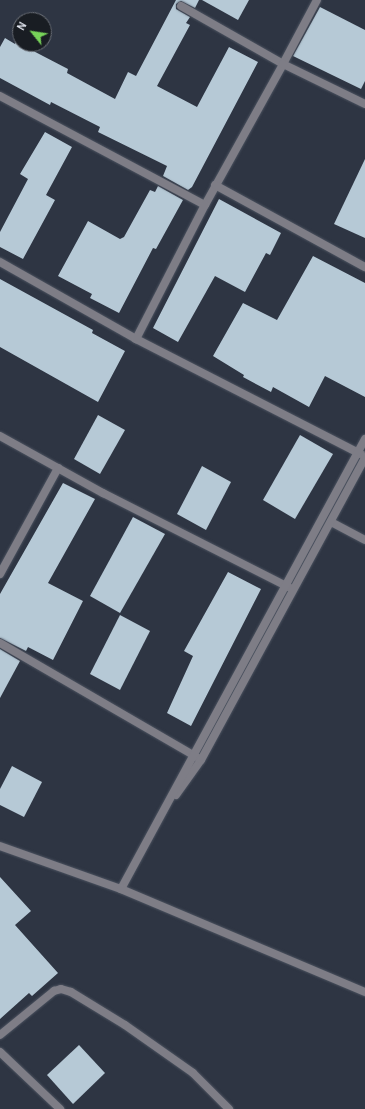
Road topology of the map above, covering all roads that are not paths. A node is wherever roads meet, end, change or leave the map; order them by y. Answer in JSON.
{"nodes":[{"id":1,"x":317,"y":0,"type":"edge"},
{"id":2,"x":181,"y":6,"type":"dead end"},
{"id":3,"x":283,"y":64,"type":"junction"},
{"id":4,"x":0,"y":96,"type":"edge"},
{"id":5,"x":365,"y":104,"type":"edge"},
{"id":6,"x":216,"y":185,"type":"junction"},
{"id":7,"x":205,"y":205,"type":"junction"},
{"id":8,"x":0,"y":262,"type":"edge"},
{"id":9,"x":365,"y":267,"type":"edge"},
{"id":10,"x":136,"y":339,"type":"junction"},
{"id":11,"x":0,"y":436,"type":"edge"},
{"id":12,"x":365,"y":439,"type":"edge"},
{"id":13,"x":363,"y":456,"type":"edge"},
{"id":14,"x":58,"y":468,"type":"junction"},
{"id":15,"x":331,"y":522,"type":"junction"},
{"id":16,"x":365,"y":540,"type":"edge"},
{"id":17,"x":0,"y":574,"type":"edge"},
{"id":18,"x":285,"y":586,"type":"junction"},
{"id":19,"x":294,"y":590,"type":"junction"},
{"id":20,"x":0,"y":643,"type":"edge"},
{"id":21,"x":192,"y":755,"type":"junction"},
{"id":22,"x":201,"y":760,"type":"junction"},
{"id":23,"x":158,"y":820,"type":"junction"},
{"id":24,"x":0,"y":846,"type":"edge"},
{"id":25,"x":121,"y":889,"type":"junction"},
{"id":26,"x":365,"y":992,"type":"edge"},
{"id":27,"x":0,"y":1035,"type":"edge"},
{"id":28,"x":0,"y":1052,"type":"edge"},
{"id":29,"x":60,"y":1109,"type":"edge"},
{"id":30,"x":229,"y":1109,"type":"edge"}],
"edges":[{"from":1,"to":3,"type":"street"},
{"from":2,"to":3,"type":"street"},
{"from":3,"to":5,"type":"street"},
{"from":3,"to":6,"type":"street"},
{"from":4,"to":7,"type":"street"},
{"from":6,"to":7,"type":"street"},
{"from":6,"to":9,"type":"street"},
{"from":7,"to":10,"type":"street"},
{"from":8,"to":10,"type":"street"},
{"from":10,"to":13,"type":"street"},
{"from":11,"to":14,"type":"street"},
{"from":12,"to":13,"type":"street"},
{"from":13,"to":15,"type":"street"},
{"from":13,"to":18,"type":"street"},
{"from":14,"to":17,"type":"street"},
{"from":14,"to":18,"type":"street"},
{"from":15,"to":16,"type":"street"},
{"from":15,"to":19,"type":"street"},
{"from":18,"to":19,"type":"street"},
{"from":18,"to":21,"type":"street"},
{"from":19,"to":22,"type":"street"},
{"from":20,"to":21,"type":"street"},
{"from":21,"to":22,"type":"street"},
{"from":21,"to":23,"type":"street"},
{"from":22,"to":23,"type":"street"},
{"from":23,"to":25,"type":"street"},
{"from":24,"to":25,"type":"street"},
{"from":25,"to":26,"type":"street"},
{"from":27,"to":30,"type":"street"},
{"from":28,"to":29,"type":"street"}]}
